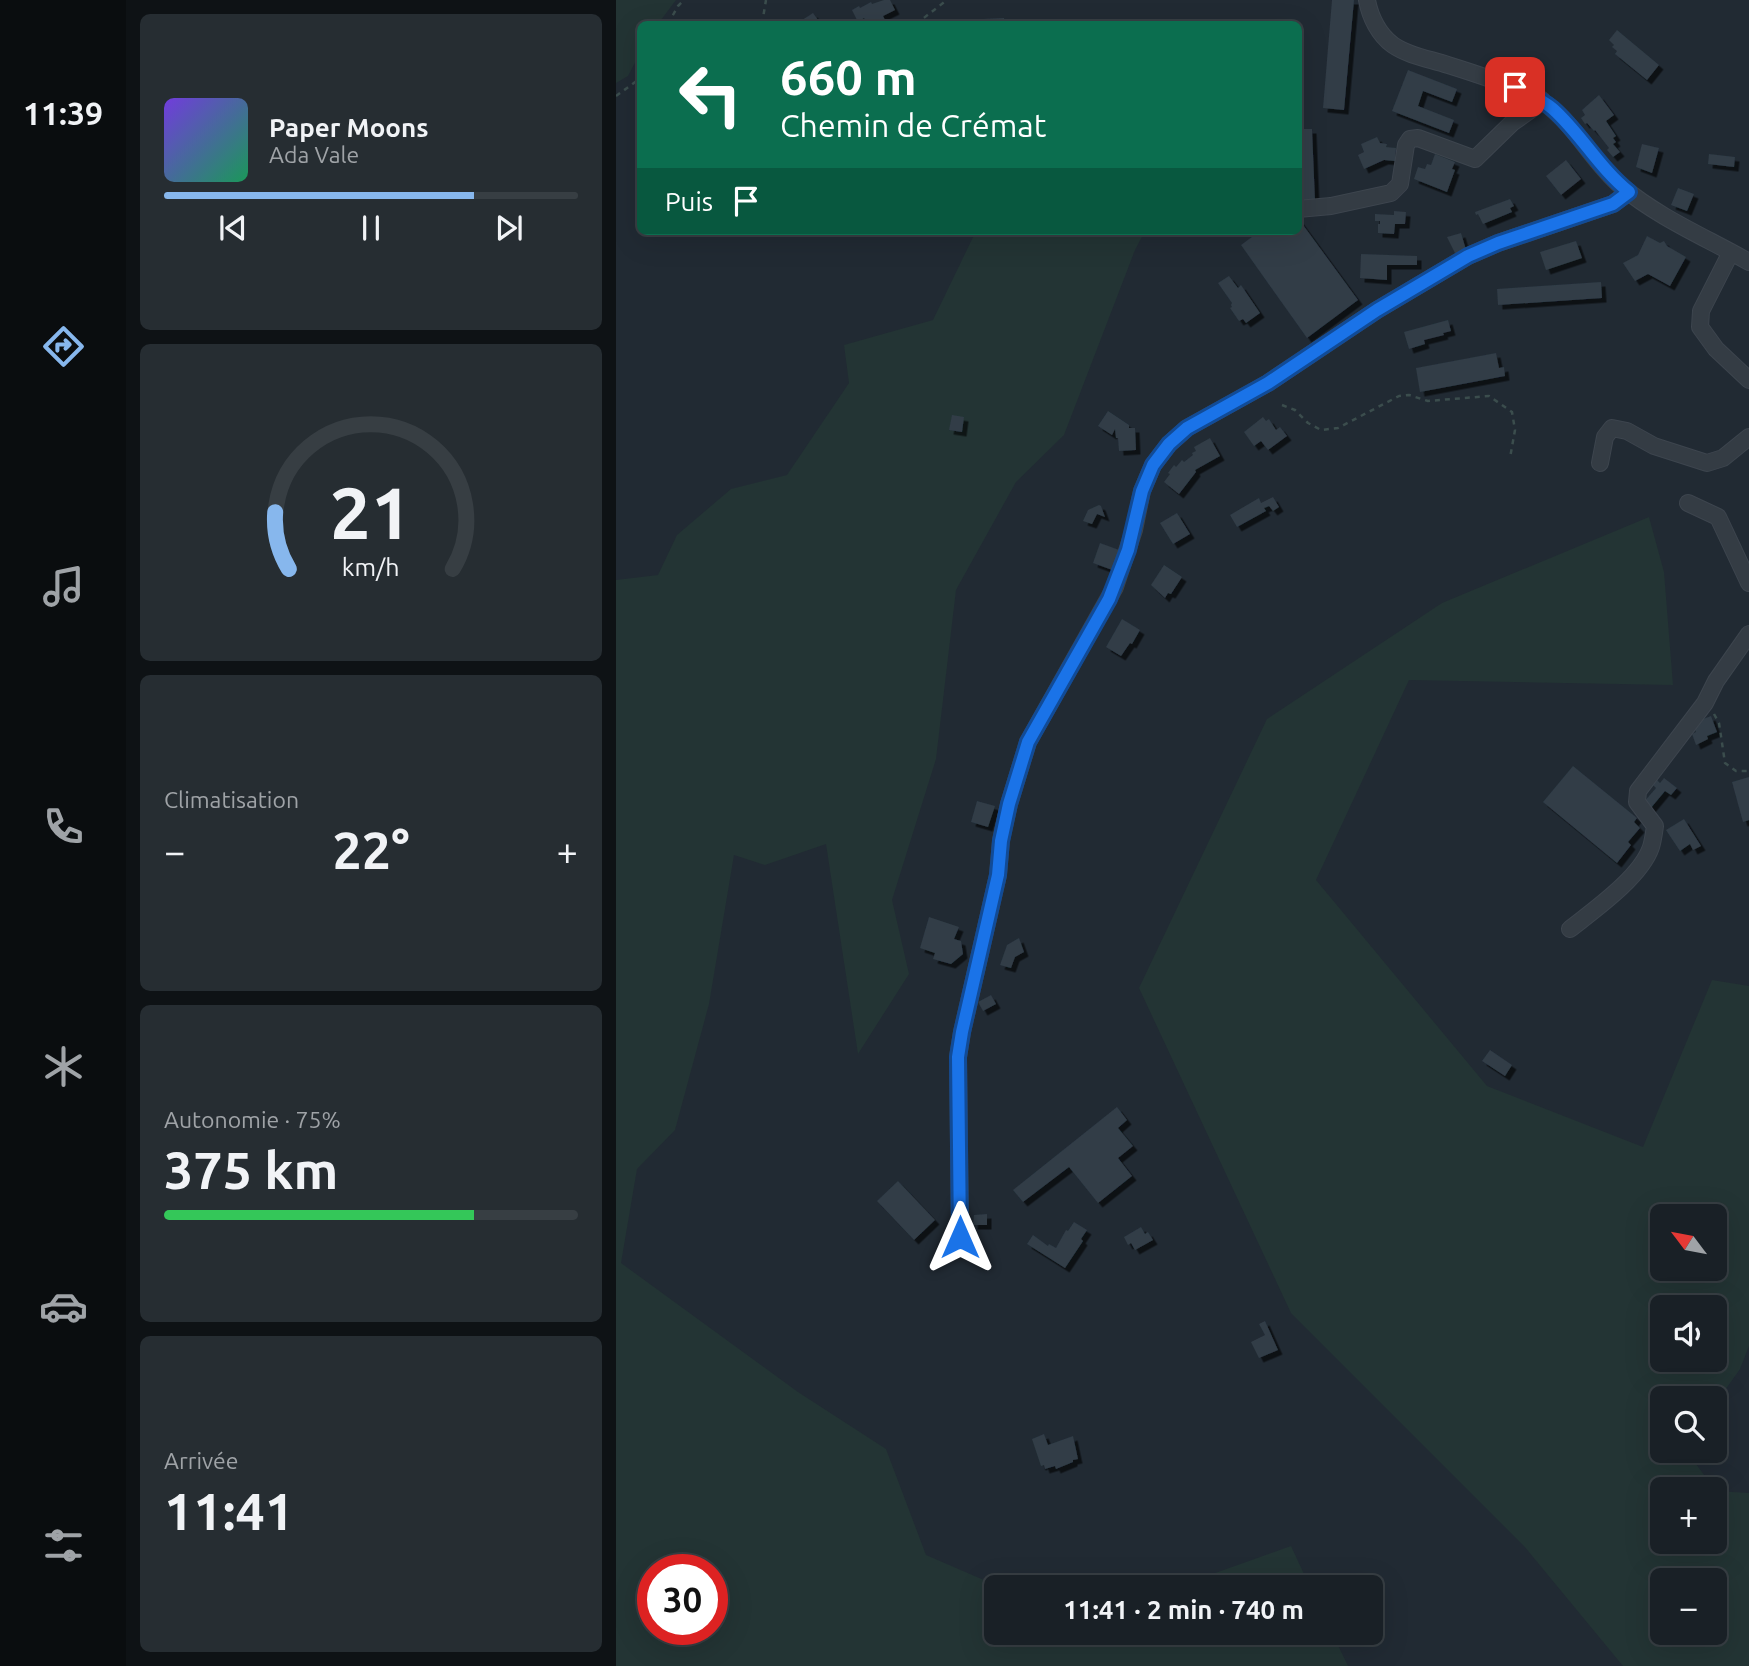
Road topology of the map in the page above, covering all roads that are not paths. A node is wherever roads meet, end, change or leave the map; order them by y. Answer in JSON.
{"nodes":[{"id":1,"x":1367,"y":0,"type":"edge"},
{"id":2,"x":1542,"y":100,"type":"junction"},
{"id":3,"x":1629,"y":192,"type":"junction"},
{"id":4,"x":1302,"y":209,"type":"edge"},
{"id":5,"x":1731,"y":252,"type":"junction"},
{"id":6,"x":1749,"y":262,"type":"edge"},
{"id":7,"x":1749,"y":380,"type":"edge"},
{"id":8,"x":1749,"y":437,"type":"edge"},
{"id":9,"x":1600,"y":463,"type":"dead end"},
{"id":10,"x":1688,"y":503,"type":"dead end"},
{"id":11,"x":1749,"y":583,"type":"edge"},
{"id":12,"x":1749,"y":634,"type":"edge"},
{"id":13,"x":1570,"y":929,"type":"dead end"},
{"id":14,"x":960,"y":1237,"type":"dead end"}],
"edges":[{"from":1,"to":2,"type":"street"},
{"from":2,"to":3,"type":"street"},
{"from":2,"to":4,"type":"street"},
{"from":3,"to":5,"type":"street"},
{"from":3,"to":14,"type":"street"},
{"from":5,"to":6,"type":"street"},
{"from":5,"to":7,"type":"street"},
{"from":8,"to":9,"type":"street"},
{"from":10,"to":11,"type":"street"},
{"from":12,"to":13,"type":"street"}]}
